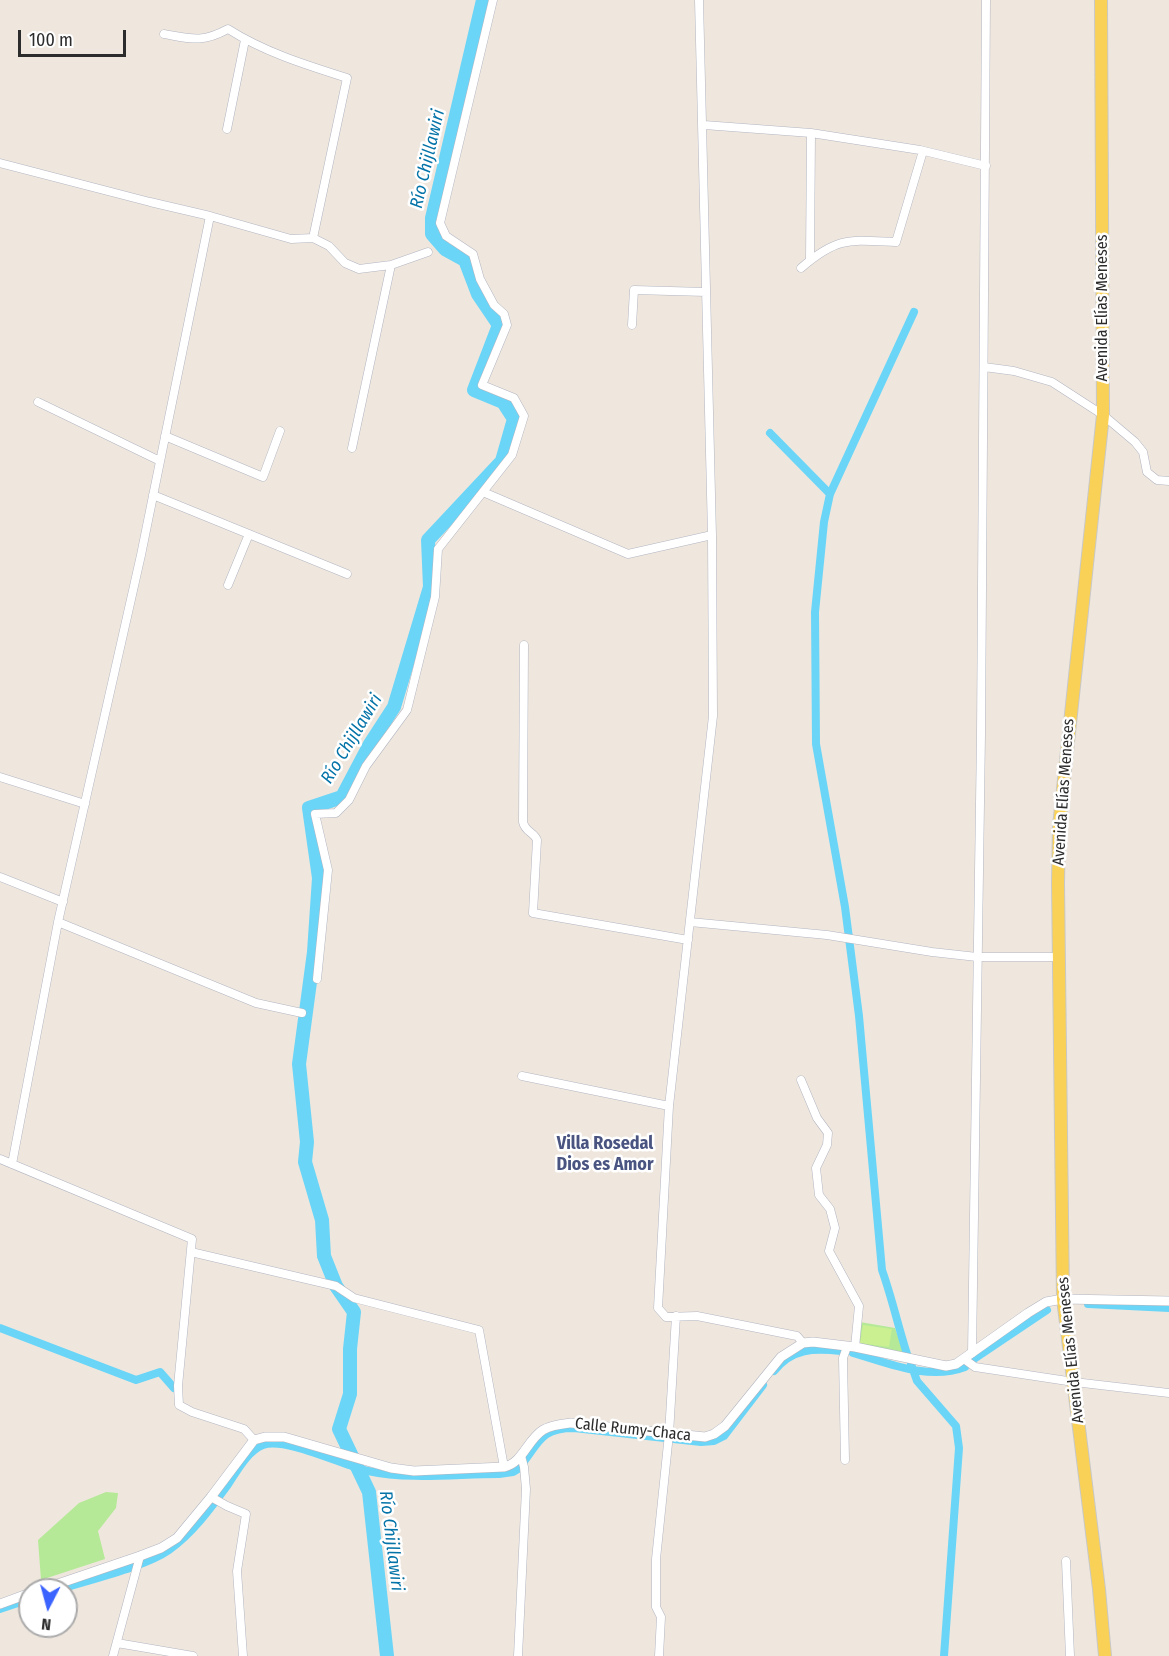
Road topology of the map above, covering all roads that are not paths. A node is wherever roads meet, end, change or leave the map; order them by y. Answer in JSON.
{"nodes":[{"id":1,"x":493,"y":0,"type":"edge"},
{"id":2,"x":699,"y":0,"type":"edge"},
{"id":3,"x":986,"y":0,"type":"edge"},
{"id":4,"x":1101,"y":0,"type":"edge"},
{"id":5,"x":164,"y":34,"type":"dead end"},
{"id":6,"x":245,"y":40,"type":"junction"},
{"id":7,"x":704,"y":125,"type":"junction"},
{"id":8,"x":226,"y":129,"type":"dead end"},
{"id":9,"x":811,"y":133,"type":"junction"},
{"id":10,"x":922,"y":151,"type":"junction"},
{"id":11,"x":0,"y":163,"type":"edge"},
{"id":12,"x":986,"y":166,"type":"junction"},
{"id":13,"x":210,"y":216,"type":"junction"},
{"id":14,"x":313,"y":238,"type":"junction"},
{"id":15,"x":428,"y":252,"type":"dead end"},
{"id":16,"x":810,"y":260,"type":"junction"},
{"id":17,"x":391,"y":265,"type":"junction"},
{"id":18,"x":801,"y":268,"type":"dead end"},
{"id":19,"x":706,"y":292,"type":"junction"},
{"id":20,"x":632,"y":325,"type":"dead end"},
{"id":21,"x":984,"y":367,"type":"junction"},
{"id":22,"x":38,"y":402,"type":"dead end"},
{"id":23,"x":1102,"y":415,"type":"junction"},
{"id":24,"x":280,"y":431,"type":"dead end"},
{"id":25,"x":165,"y":436,"type":"junction"},
{"id":26,"x":352,"y":448,"type":"dead end"},
{"id":27,"x":160,"y":460,"type":"junction"},
{"id":28,"x":1169,"y":481,"type":"edge"},
{"id":29,"x":483,"y":492,"type":"junction"},
{"id":30,"x":153,"y":495,"type":"junction"},
{"id":31,"x":249,"y":534,"type":"junction"},
{"id":32,"x":712,"y":535,"type":"junction"},
{"id":33,"x":347,"y":574,"type":"dead end"},
{"id":34,"x":228,"y":585,"type":"dead end"},
{"id":35,"x":524,"y":645,"type":"dead end"},
{"id":36,"x":0,"y":777,"type":"edge"},
{"id":37,"x":85,"y":804,"type":"junction"},
{"id":38,"x":0,"y":877,"type":"edge"},
{"id":39,"x":63,"y":902,"type":"junction"},
{"id":40,"x":58,"y":922,"type":"junction"},
{"id":41,"x":690,"y":922,"type":"junction"},
{"id":42,"x":688,"y":940,"type":"junction"},
{"id":43,"x":977,"y":957,"type":"junction"},
{"id":44,"x":1059,"y":957,"type":"junction"},
{"id":45,"x":317,"y":979,"type":"dead end"},
{"id":46,"x":302,"y":1013,"type":"dead end"},
{"id":47,"x":522,"y":1076,"type":"dead end"},
{"id":48,"x":801,"y":1080,"type":"dead end"},
{"id":49,"x":669,"y":1106,"type":"junction"},
{"id":50,"x":0,"y":1159,"type":"edge"},
{"id":51,"x":12,"y":1164,"type":"junction"},
{"id":52,"x":192,"y":1252,"type":"junction"},
{"id":53,"x":1063,"y":1299,"type":"junction"},
{"id":54,"x":1169,"y":1301,"type":"edge"},
{"id":55,"x":676,"y":1316,"type":"junction"},
{"id":56,"x":803,"y":1343,"type":"junction"},
{"id":57,"x":851,"y":1347,"type":"junction"},
{"id":58,"x":972,"y":1353,"type":"junction"},
{"id":59,"x":964,"y":1359,"type":"junction"},
{"id":60,"x":1074,"y":1382,"type":"junction"},
{"id":61,"x":1169,"y":1393,"type":"edge"},
{"id":62,"x":668,"y":1438,"type":"junction"},
{"id":63,"x":254,"y":1440,"type":"junction"},
{"id":64,"x":522,"y":1460,"type":"junction"},
{"id":65,"x":845,"y":1460,"type":"dead end"},
{"id":66,"x":504,"y":1467,"type":"junction"},
{"id":67,"x":215,"y":1499,"type":"junction"},
{"id":68,"x":1066,"y":1561,"type":"dead end"},
{"id":69,"x":138,"y":1562,"type":"junction"},
{"id":70,"x":78,"y":1579,"type":"edge"},
{"id":71,"x":18,"y":1597,"type":"edge"},
{"id":72,"x":0,"y":1604,"type":"edge"},
{"id":73,"x":117,"y":1643,"type":"junction"},
{"id":74,"x":114,"y":1656,"type":"edge"},
{"id":75,"x":193,"y":1656,"type":"edge"},
{"id":76,"x":243,"y":1656,"type":"edge"},
{"id":77,"x":518,"y":1656,"type":"edge"},
{"id":78,"x":659,"y":1656,"type":"edge"},
{"id":79,"x":1070,"y":1656,"type":"edge"},
{"id":80,"x":1105,"y":1656,"type":"edge"}],
"edges":[{"from":1,"to":29,"type":"street"},
{"from":2,"to":7,"type":"street"},
{"from":3,"to":12,"type":"street"},
{"from":4,"to":23,"type":"main road","name":"Avenida Elías Meneses"},
{"from":5,"to":6,"type":"street"},
{"from":6,"to":8,"type":"street"},
{"from":6,"to":14,"type":"street"},
{"from":7,"to":9,"type":"street"},
{"from":7,"to":19,"type":"street"},
{"from":9,"to":10,"type":"street"},
{"from":9,"to":16,"type":"street"},
{"from":10,"to":12,"type":"street"},
{"from":10,"to":16,"type":"street"},
{"from":11,"to":13,"type":"street"},
{"from":12,"to":21,"type":"street"},
{"from":13,"to":14,"type":"street"},
{"from":13,"to":25,"type":"street"},
{"from":14,"to":17,"type":"street"},
{"from":15,"to":17,"type":"street"},
{"from":16,"to":18,"type":"street"},
{"from":17,"to":26,"type":"street"},
{"from":19,"to":20,"type":"street"},
{"from":19,"to":32,"type":"street"},
{"from":21,"to":23,"type":"street"},
{"from":21,"to":43,"type":"street"},
{"from":22,"to":27,"type":"street"},
{"from":23,"to":28,"type":"street"},
{"from":23,"to":44,"type":"main road","name":"Avenida Elías Meneses"},
{"from":24,"to":25,"type":"street"},
{"from":25,"to":27,"type":"street"},
{"from":27,"to":30,"type":"street"},
{"from":29,"to":32,"type":"street"},
{"from":29,"to":45,"type":"street"},
{"from":30,"to":31,"type":"street"},
{"from":30,"to":37,"type":"street"},
{"from":31,"to":33,"type":"street"},
{"from":31,"to":34,"type":"street"},
{"from":32,"to":41,"type":"street"},
{"from":35,"to":42,"type":"street"},
{"from":36,"to":37,"type":"street"},
{"from":37,"to":39,"type":"street"},
{"from":38,"to":39,"type":"street"},
{"from":39,"to":40,"type":"street"},
{"from":40,"to":46,"type":"street"},
{"from":40,"to":51,"type":"street"},
{"from":41,"to":42,"type":"street"},
{"from":41,"to":43,"type":"street"},
{"from":42,"to":49,"type":"street"},
{"from":43,"to":44,"type":"street"},
{"from":43,"to":58,"type":"street"},
{"from":44,"to":53,"type":"main road","name":"Avenida Elías Meneses"},
{"from":47,"to":49,"type":"street"},
{"from":48,"to":57,"type":"street"},
{"from":49,"to":55,"type":"street"},
{"from":50,"to":51,"type":"street"},
{"from":51,"to":52,"type":"street"},
{"from":52,"to":63,"type":"street"},
{"from":52,"to":66,"type":"street"},
{"from":53,"to":54,"type":"street"},
{"from":53,"to":58,"type":"street"},
{"from":53,"to":60,"type":"main road","name":"Avenida Elías Meneses"},
{"from":55,"to":56,"type":"street"},
{"from":55,"to":62,"type":"street"},
{"from":56,"to":57,"type":"street"},
{"from":56,"to":62,"type":"street","name":"Calle Rumy-Chaca"},
{"from":57,"to":59,"type":"street"},
{"from":57,"to":65,"type":"street"},
{"from":58,"to":59,"type":"street"},
{"from":59,"to":60,"type":"street"},
{"from":60,"to":61,"type":"street"},
{"from":60,"to":80,"type":"main road","name":"Avenida Elías Meneses"},
{"from":62,"to":64,"type":"street","name":"Calle Rumy-Chaca"},
{"from":62,"to":78,"type":"street"},
{"from":63,"to":66,"type":"street"},
{"from":63,"to":67,"type":"street"},
{"from":64,"to":66,"type":"street","name":"Calle Rumy-Chaca"},
{"from":64,"to":77,"type":"street"},
{"from":67,"to":69,"type":"street"},
{"from":67,"to":76,"type":"street"},
{"from":68,"to":79,"type":"street"},
{"from":69,"to":70,"type":"street"},
{"from":69,"to":73,"type":"street"},
{"from":71,"to":72,"type":"street"},
{"from":73,"to":74,"type":"street"},
{"from":73,"to":75,"type":"street"}]}
